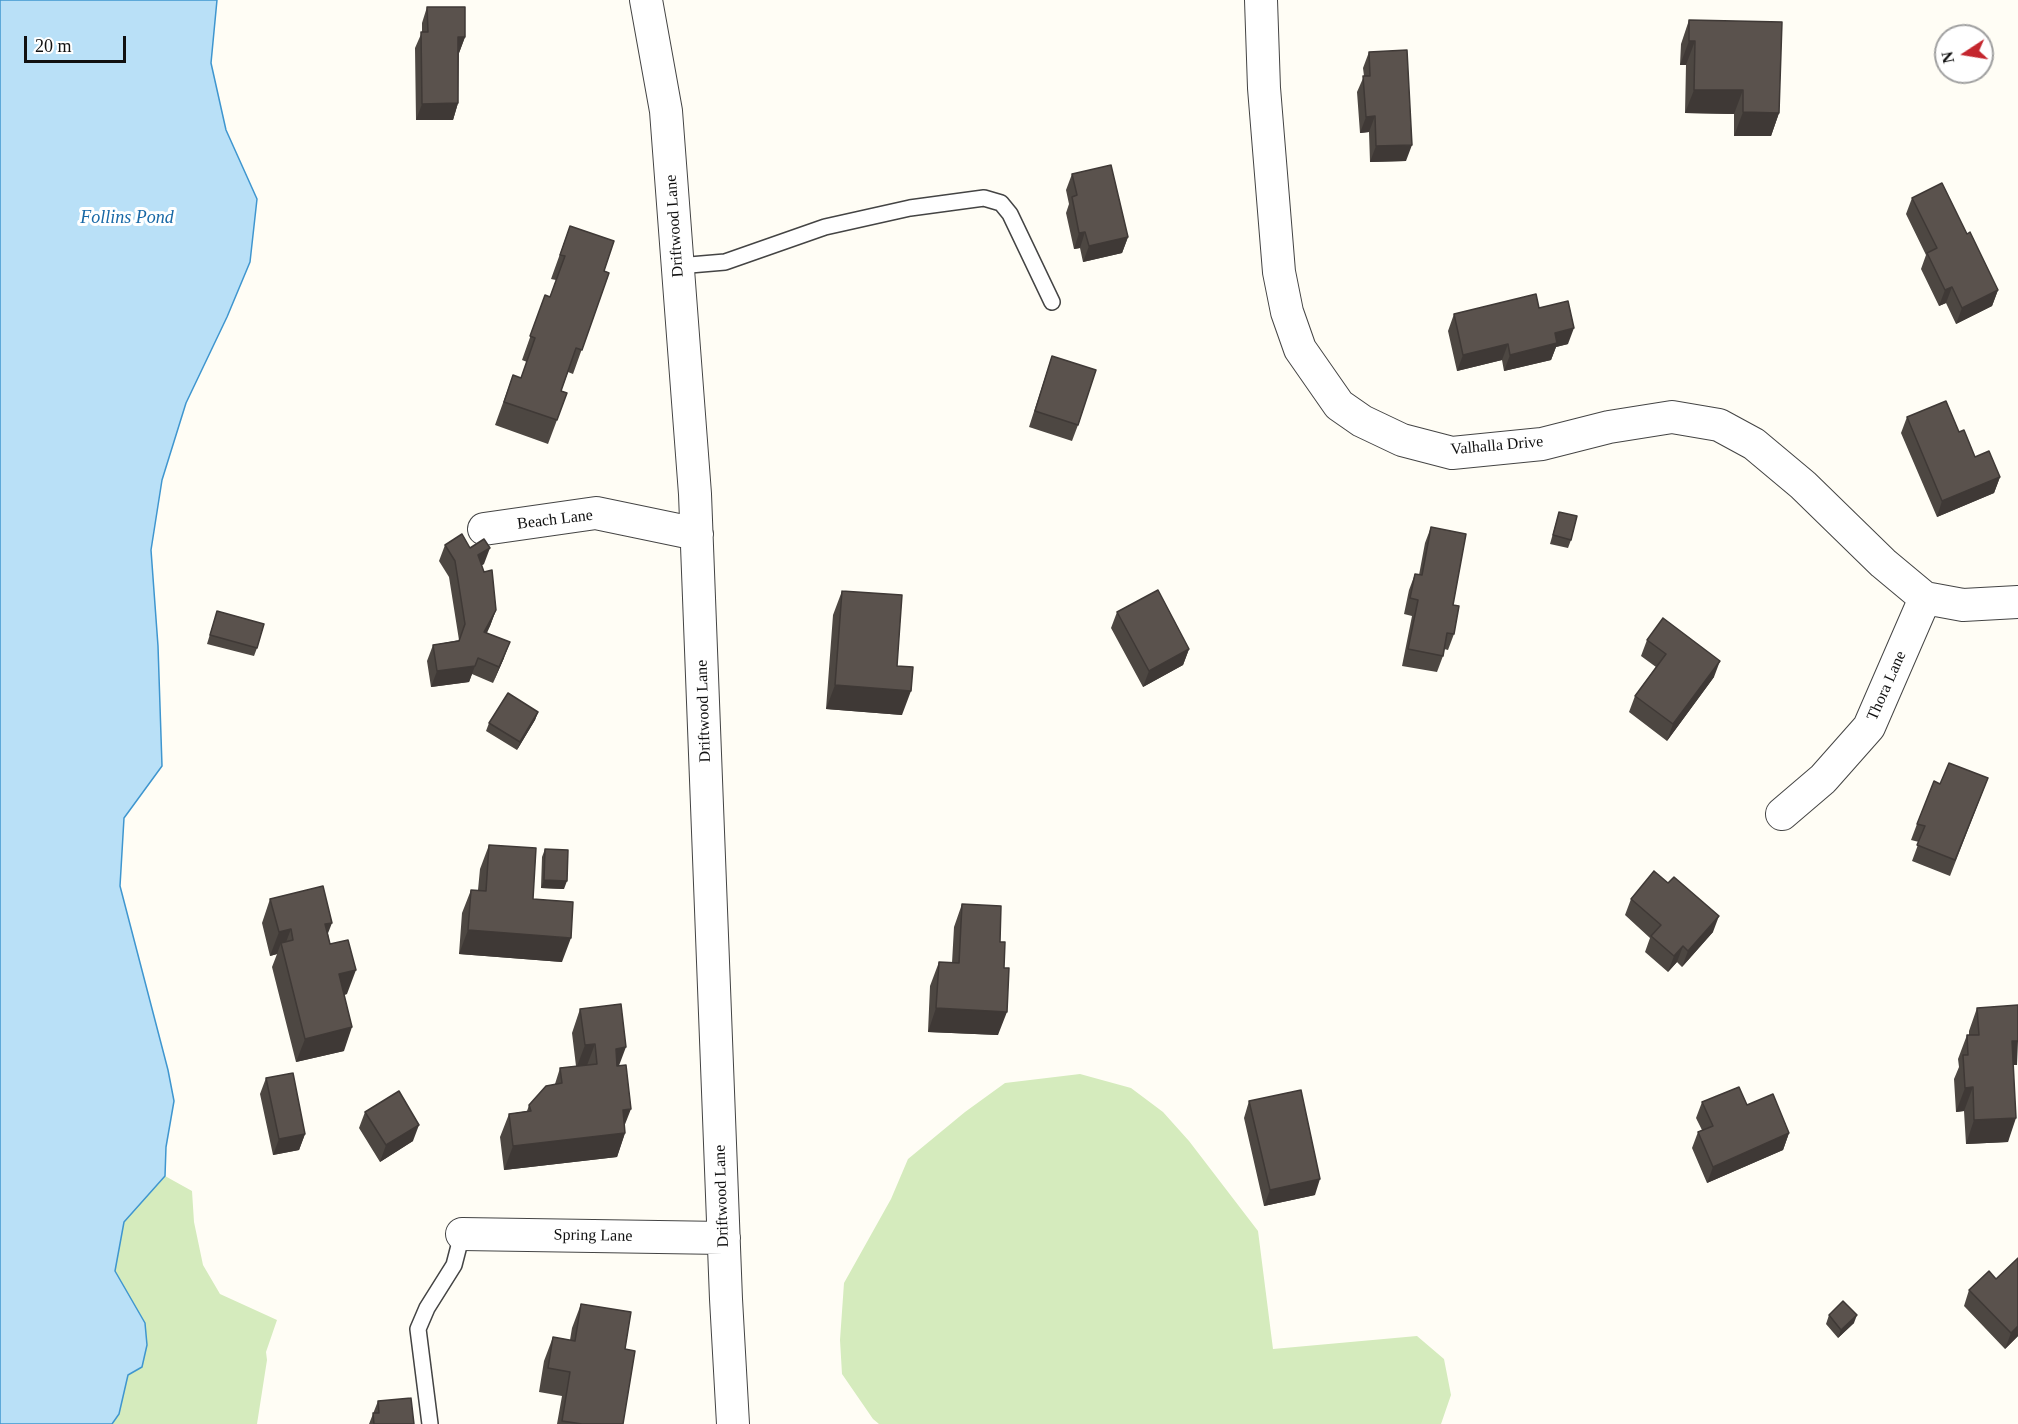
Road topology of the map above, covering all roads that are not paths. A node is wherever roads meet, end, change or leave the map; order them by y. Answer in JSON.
{"nodes":[{"id":1,"x":646,"y":0,"type":"edge"},
{"id":2,"x":1262,"y":0,"type":"edge"},
{"id":3,"x":678,"y":266,"type":"junction"},
{"id":4,"x":1052,"y":302,"type":"dead end"},
{"id":5,"x":484,"y":529,"type":"dead end"},
{"id":6,"x":697,"y":534,"type":"junction"},
{"id":7,"x":1925,"y":598,"type":"junction"},
{"id":8,"x":2018,"y":602,"type":"edge"},
{"id":9,"x":1782,"y":814,"type":"dead end"},
{"id":10,"x":462,"y":1234,"type":"joint"},
{"id":11,"x":724,"y":1239,"type":"junction"},
{"id":12,"x":430,"y":1424,"type":"edge"},
{"id":13,"x":733,"y":1424,"type":"edge"}],
"edges":[{"from":1,"to":3,"type":"street","name":"Driftwood Lane"},
{"from":2,"to":7,"type":"street","name":"Valhalla Drive"},
{"from":3,"to":4,"type":"lane"},
{"from":3,"to":6,"type":"street","name":"Driftwood Lane"},
{"from":5,"to":6,"type":"street","name":"Beach Lane"},
{"from":6,"to":11,"type":"street","name":"Driftwood Lane"},
{"from":7,"to":8,"type":"street"},
{"from":7,"to":9,"type":"street","name":"Thora Lane"},
{"from":10,"to":11,"type":"street","name":"Spring Lane"},
{"from":10,"to":12,"type":"lane"},
{"from":11,"to":13,"type":"street","name":"Driftwood Lane"}]}
